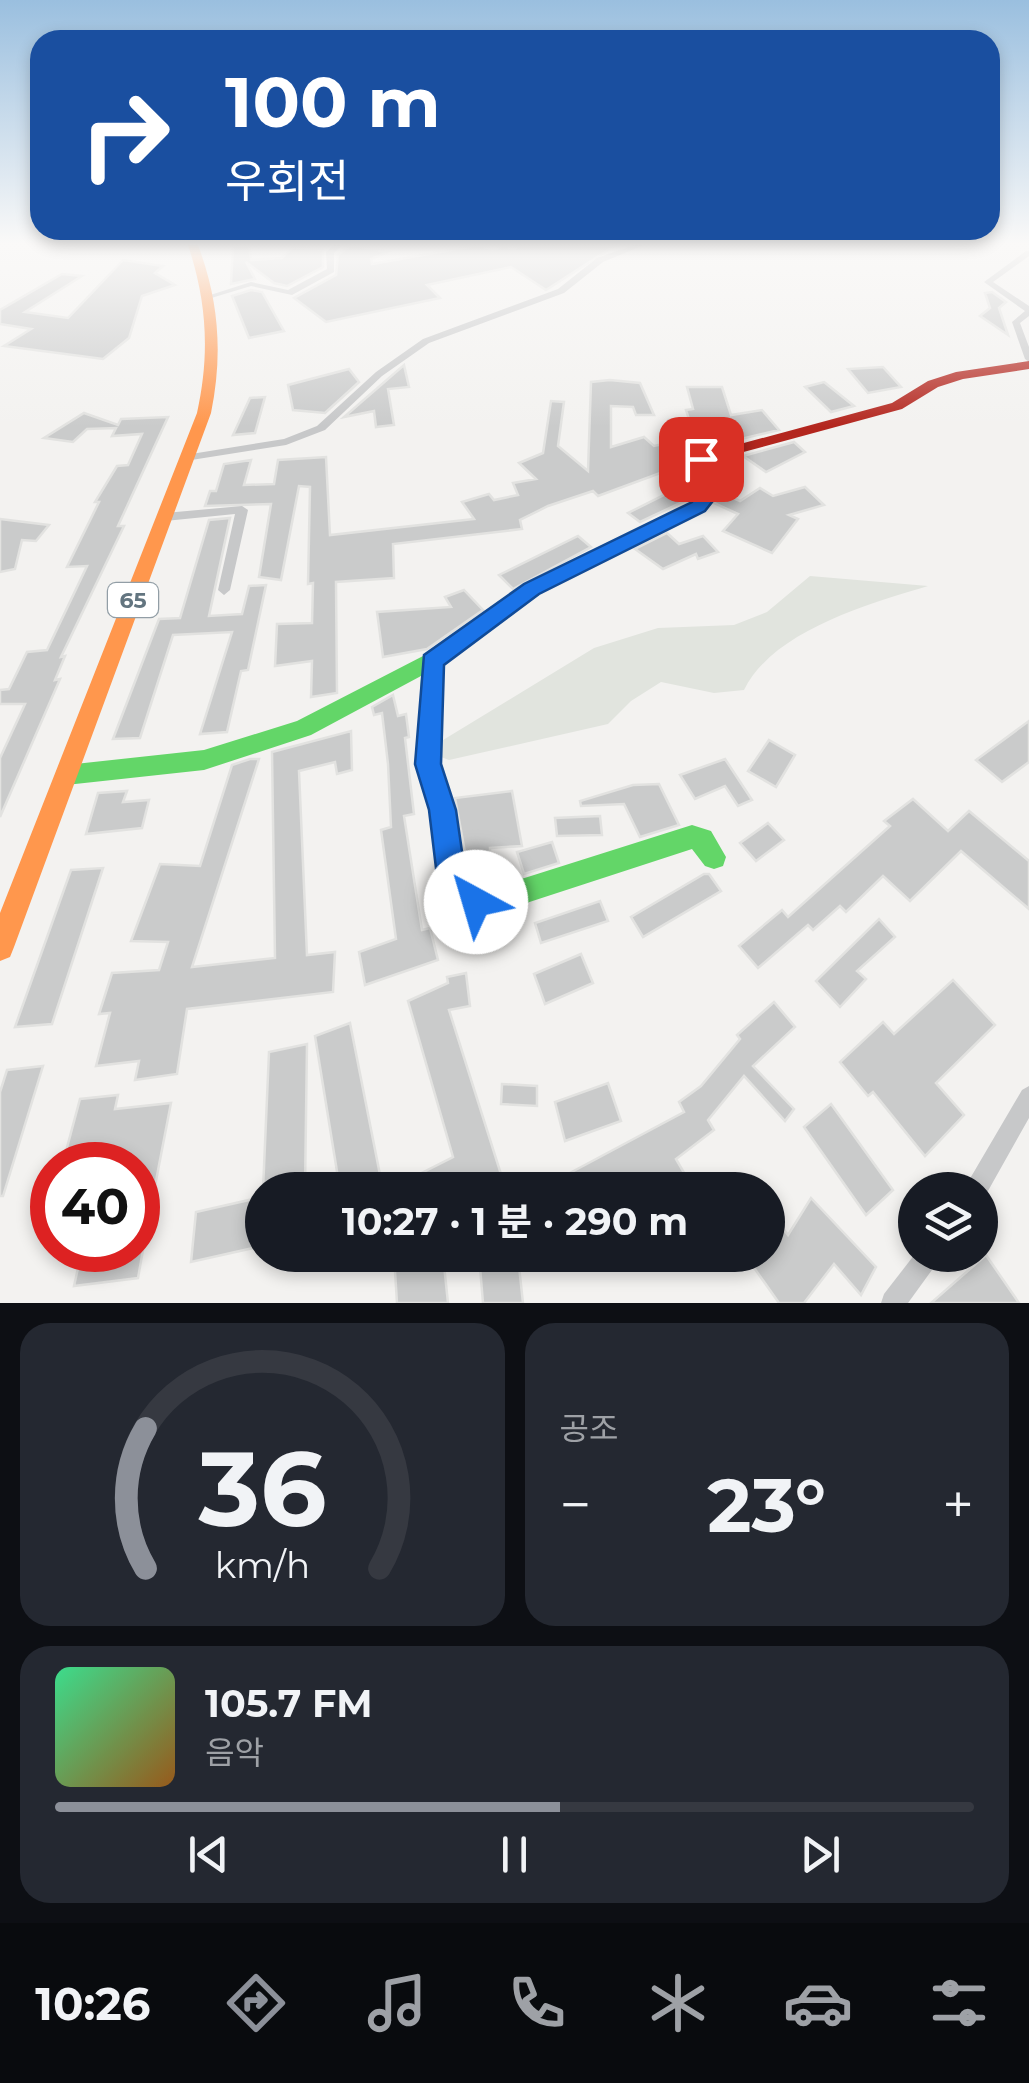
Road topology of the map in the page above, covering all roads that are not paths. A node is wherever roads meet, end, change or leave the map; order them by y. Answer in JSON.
{"nodes":[{"id":1,"x":210,"y":306,"type":"edge"},
{"id":2,"x":521,"y":306,"type":"edge"},
{"id":3,"x":1029,"y":311,"type":"edge"},
{"id":4,"x":1029,"y":362,"type":"edge"},
{"id":5,"x":185,"y":458,"type":"junction"},
{"id":6,"x":165,"y":517,"type":"junction"},
{"id":7,"x":224,"y":590,"type":"dead end"},
{"id":8,"x":432,"y":661,"type":"junction"},
{"id":9,"x":66,"y":775,"type":"junction"},
{"id":10,"x":714,"y":857,"type":"dead end"},
{"id":11,"x":0,"y":948,"type":"edge"},
{"id":12,"x":1029,"y":1097,"type":"edge"},
{"id":13,"x":986,"y":1172,"type":"edge"},
{"id":14,"x":916,"y":1272,"type":"edge"},
{"id":15,"x":893,"y":1303,"type":"edge"}],
"edges":[{"from":1,"to":5,"type":"street","number":"65"},
{"from":2,"to":5,"type":"street"},
{"from":3,"to":4,"type":"street"},
{"from":4,"to":8,"type":"street"},
{"from":5,"to":6,"type":"street","number":"65"},
{"from":6,"to":7,"type":"street"},
{"from":6,"to":9,"type":"street","number":"65"},
{"from":8,"to":9,"type":"street"},
{"from":8,"to":10,"type":"street"},
{"from":9,"to":11,"type":"street","number":"65"},
{"from":12,"to":13,"type":"street"},
{"from":14,"to":15,"type":"street"}]}
